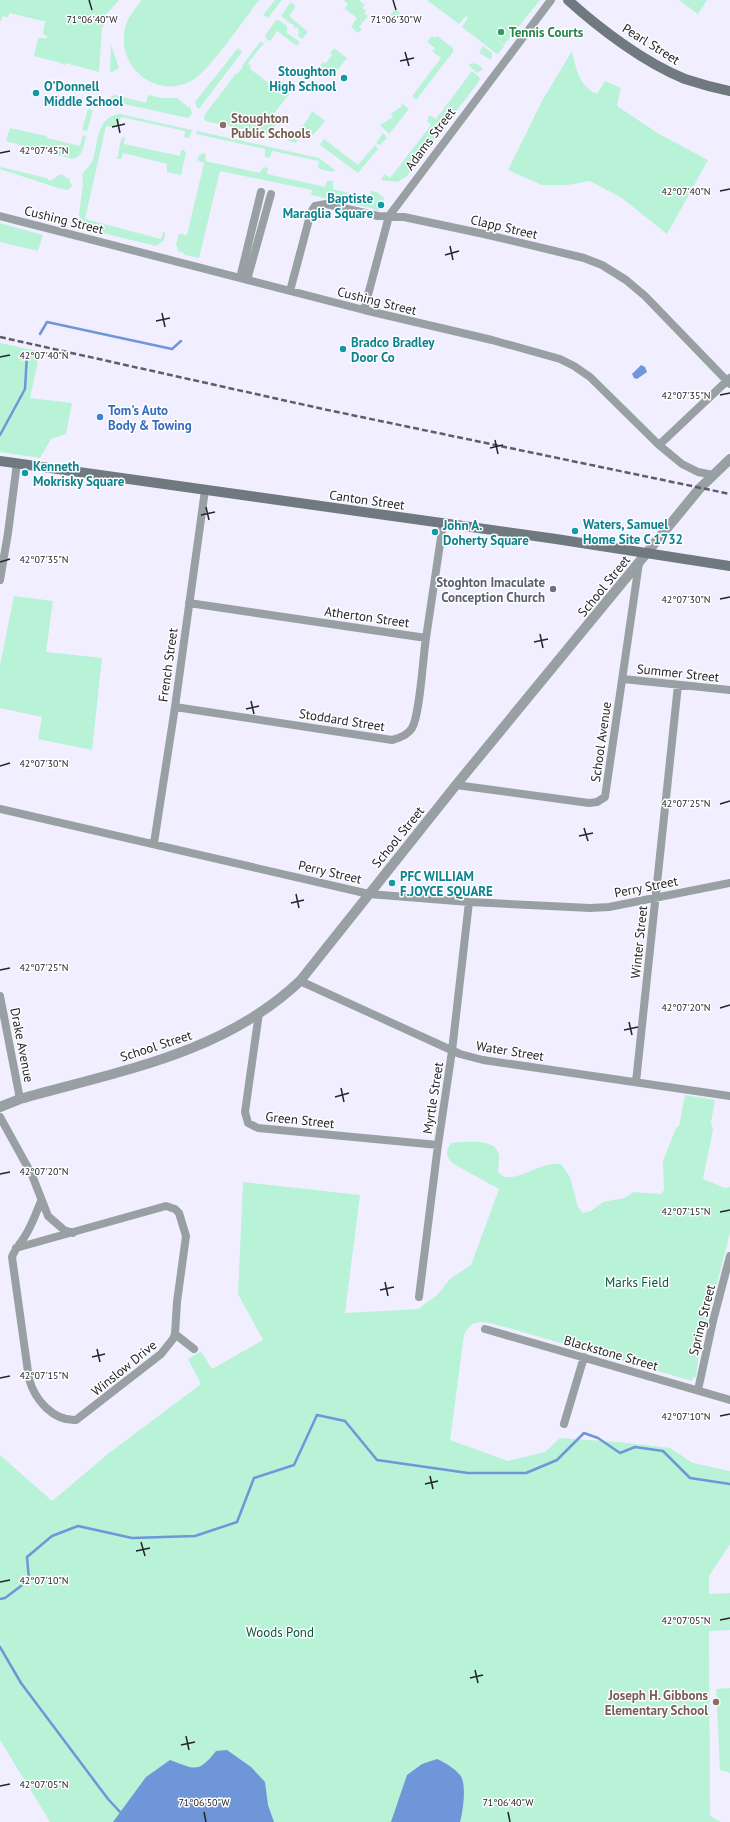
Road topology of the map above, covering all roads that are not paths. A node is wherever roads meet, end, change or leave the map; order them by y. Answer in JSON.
{"nodes":[{"id":1,"x":551,"y":0,"type":"edge"},
{"id":2,"x":568,"y":0,"type":"edge"},
{"id":3,"x":730,"y":91,"type":"edge"},
{"id":4,"x":261,"y":192,"type":"dead end"},
{"id":5,"x":271,"y":194,"type":"dead end"},
{"id":6,"x":0,"y":216,"type":"edge"},
{"id":7,"x":389,"y":216,"type":"junction"},
{"id":8,"x":243,"y":279,"type":"junction"},
{"id":9,"x":290,"y":291,"type":"junction"},
{"id":10,"x":364,"y":310,"type":"junction"},
{"id":11,"x":729,"y":381,"type":"edge"},
{"id":12,"x":659,"y":445,"type":"junction"},
{"id":13,"x":730,"y":459,"type":"edge"},
{"id":14,"x":0,"y":461,"type":"edge"},
{"id":15,"x":17,"y":463,"type":"junction"},
{"id":16,"x":713,"y":475,"type":"junction"},
{"id":17,"x":205,"y":490,"type":"junction"},
{"id":18,"x":443,"y":524,"type":"junction"},
{"id":19,"x":647,"y":552,"type":"junction"},
{"id":20,"x":639,"y":563,"type":"junction"},
{"id":21,"x":730,"y":566,"type":"edge"},
{"id":22,"x":0,"y":580,"type":"edge"},
{"id":23,"x":189,"y":603,"type":"junction"},
{"id":24,"x":426,"y":638,"type":"junction"},
{"id":25,"x":623,"y":679,"type":"junction"},
{"id":26,"x":678,"y":685,"type":"junction"},
{"id":27,"x":730,"y":690,"type":"edge"},
{"id":28,"x":175,"y":707,"type":"junction"},
{"id":29,"x":456,"y":785,"type":"junction"},
{"id":30,"x":0,"y":809,"type":"edge"},
{"id":31,"x":154,"y":843,"type":"junction"},
{"id":32,"x":730,"y":883,"type":"edge"},
{"id":33,"x":369,"y":894,"type":"junction"},
{"id":34,"x":655,"y":897,"type":"junction"},
{"id":35,"x":469,"y":902,"type":"junction"},
{"id":36,"x":300,"y":981,"type":"junction"},
{"id":37,"x":0,"y":996,"type":"edge"},
{"id":38,"x":259,"y":1013,"type":"junction"},
{"id":39,"x":452,"y":1051,"type":"junction"},
{"id":40,"x":636,"y":1082,"type":"junction"},
{"id":41,"x":730,"y":1096,"type":"edge"},
{"id":42,"x":20,"y":1099,"type":"junction"},
{"id":43,"x":0,"y":1107,"type":"edge"},
{"id":44,"x":0,"y":1117,"type":"edge"},
{"id":45,"x":438,"y":1145,"type":"junction"},
{"id":46,"x":41,"y":1201,"type":"junction"},
{"id":47,"x":74,"y":1233,"type":"junction"},
{"id":48,"x":16,"y":1248,"type":"junction"},
{"id":49,"x":730,"y":1256,"type":"edge"},
{"id":50,"x":419,"y":1298,"type":"dead end"},
{"id":51,"x":485,"y":1329,"type":"dead end"},
{"id":52,"x":175,"y":1334,"type":"junction"},
{"id":53,"x":194,"y":1349,"type":"dead end"},
{"id":54,"x":584,"y":1357,"type":"junction"},
{"id":55,"x":698,"y":1390,"type":"junction"},
{"id":56,"x":730,"y":1400,"type":"edge"},
{"id":57,"x":564,"y":1424,"type":"dead end"}],
"edges":[{"from":1,"to":7,"type":"street","name":"Adams Street"},
{"from":2,"to":3,"type":"main road","name":"Pearl Street"},
{"from":4,"to":8,"type":"street"},
{"from":5,"to":8,"type":"street"},
{"from":6,"to":8,"type":"street","name":"Cushing Street"},
{"from":7,"to":9,"type":"street","name":"Clapp Street"},
{"from":7,"to":10,"type":"street","name":"Adams Street"},
{"from":7,"to":11,"type":"street","name":"Clapp Street"},
{"from":8,"to":9,"type":"street","name":"Cushing Street"},
{"from":9,"to":10,"type":"street","name":"Cushing Street"},
{"from":10,"to":12,"type":"street","name":"Cushing Street"},
{"from":11,"to":12,"type":"street"},
{"from":12,"to":16,"type":"street","name":"Cushing Street"},
{"from":13,"to":16,"type":"street","name":"School Street"},
{"from":14,"to":15,"type":"main road","name":"Canton Street"},
{"from":15,"to":17,"type":"main road","name":"Canton Street"},
{"from":15,"to":22,"type":"street"},
{"from":16,"to":19,"type":"street","name":"School Street"},
{"from":17,"to":18,"type":"main road","name":"Canton Street"},
{"from":17,"to":23,"type":"street","name":"French Street"},
{"from":18,"to":19,"type":"main road","name":"Canton Street"},
{"from":18,"to":24,"type":"street","name":"Atherton Street"},
{"from":19,"to":20,"type":"street","name":"School Street"},
{"from":19,"to":21,"type":"main road","name":"Canton Street"},
{"from":20,"to":25,"type":"street","name":"School Avenue"},
{"from":20,"to":29,"type":"street","name":"School Street"},
{"from":23,"to":24,"type":"street","name":"Atherton Street"},
{"from":23,"to":28,"type":"street","name":"French Street"},
{"from":24,"to":28,"type":"street","name":"Stoddard Street"},
{"from":25,"to":26,"type":"street","name":"Summer Street"},
{"from":25,"to":29,"type":"street","name":"School Avenue"},
{"from":26,"to":27,"type":"street","name":"Summer Street"},
{"from":26,"to":34,"type":"street","name":"Winter Street"},
{"from":28,"to":31,"type":"street","name":"French Street"},
{"from":29,"to":33,"type":"street","name":"School Street"},
{"from":30,"to":31,"type":"street","name":"Perry Street"},
{"from":31,"to":33,"type":"street","name":"Perry Street"},
{"from":32,"to":34,"type":"street","name":"Perry Street"},
{"from":33,"to":35,"type":"street","name":"Perry Street"},
{"from":33,"to":36,"type":"street","name":"School Street"},
{"from":34,"to":35,"type":"street","name":"Perry Street"},
{"from":34,"to":40,"type":"street","name":"Winter Street"},
{"from":35,"to":39,"type":"street","name":"Myrtle Street"},
{"from":36,"to":38,"type":"street","name":"School Street"},
{"from":36,"to":39,"type":"street","name":"Water Street"},
{"from":37,"to":42,"type":"street","name":"Drake Avenue"},
{"from":38,"to":42,"type":"street","name":"School Street"},
{"from":38,"to":45,"type":"street","name":"Green Street"},
{"from":39,"to":40,"type":"street","name":"Water Street"},
{"from":39,"to":45,"type":"street","name":"Myrtle Street"},
{"from":40,"to":41,"type":"street","name":"Water Street"},
{"from":42,"to":43,"type":"street","name":"School Street"},
{"from":44,"to":46,"type":"street"},
{"from":45,"to":50,"type":"street","name":"Myrtle Street"},
{"from":46,"to":47,"type":"street"},
{"from":46,"to":48,"type":"street","name":"Winslow Drive"},
{"from":47,"to":48,"type":"street"},
{"from":47,"to":52,"type":"street"},
{"from":48,"to":52,"type":"street","name":"Winslow Drive"},
{"from":49,"to":55,"type":"street","name":"Spring Street"},
{"from":51,"to":54,"type":"street","name":"Blackstone Street"},
{"from":52,"to":53,"type":"street"},
{"from":54,"to":55,"type":"street","name":"Blackstone Street"},
{"from":54,"to":57,"type":"street"},
{"from":55,"to":56,"type":"street","name":"Blackstone Street"}]}
